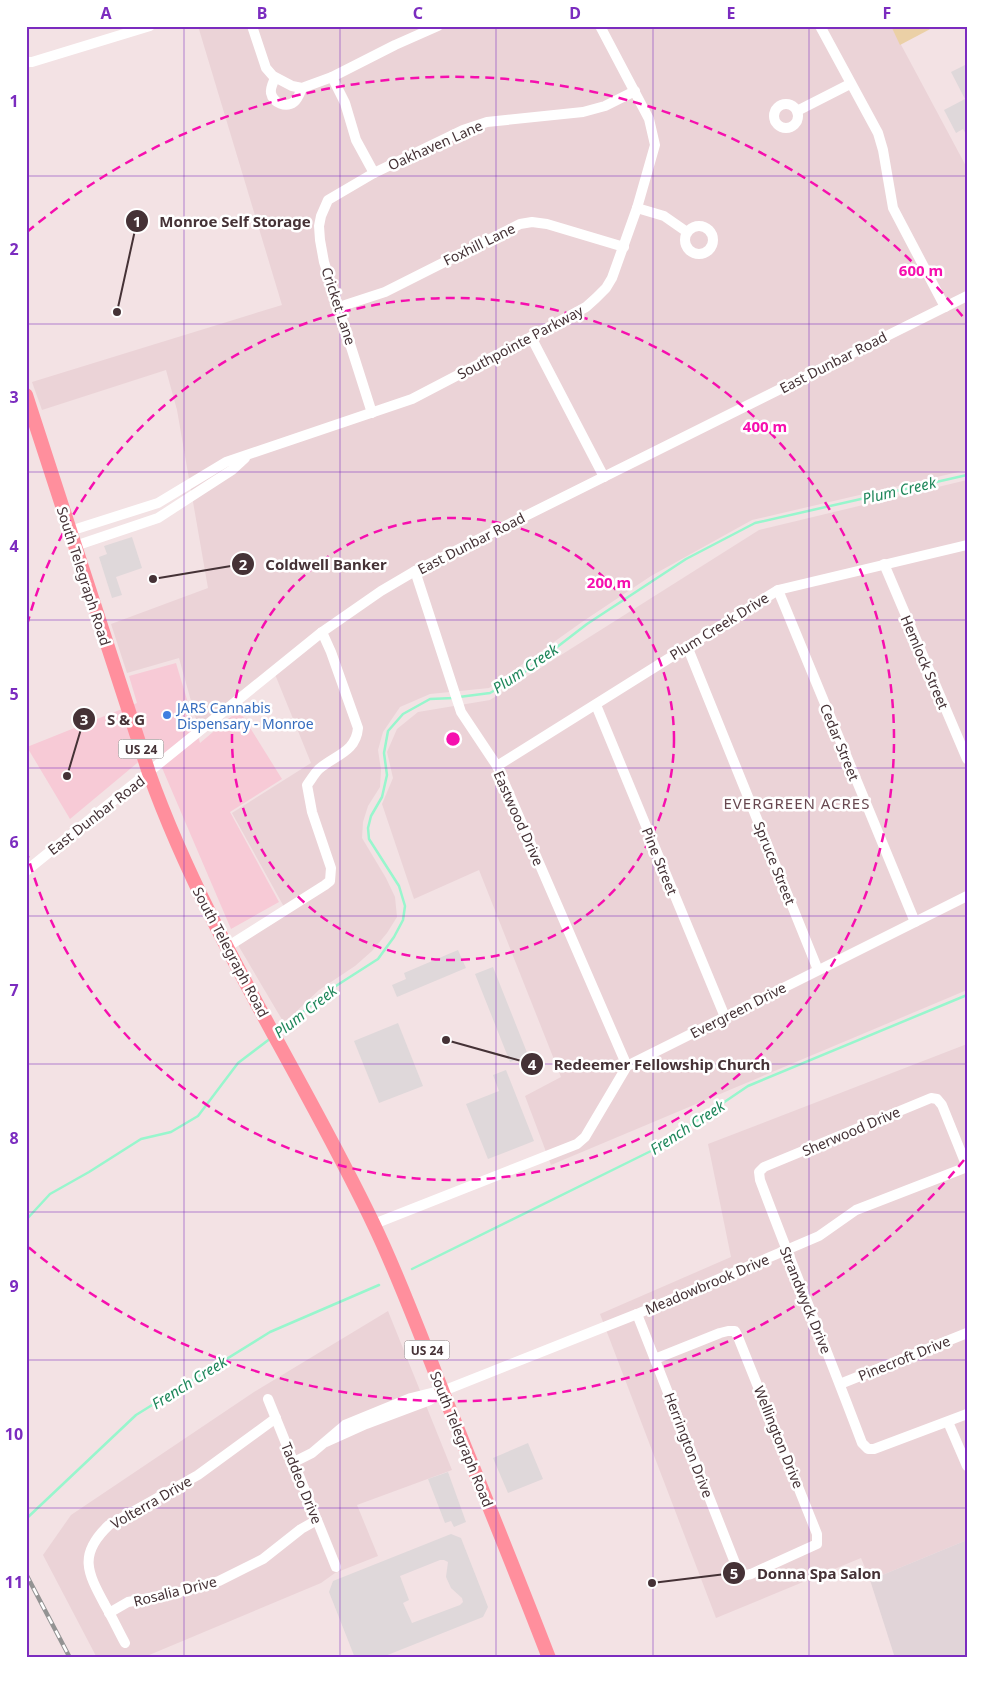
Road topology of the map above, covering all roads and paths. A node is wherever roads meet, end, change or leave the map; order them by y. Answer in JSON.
{"nodes":[{"id":1,"x":150,"y":26,"type":"edge"},
{"id":2,"x":252,"y":26,"type":"edge"},
{"id":3,"x":438,"y":26,"type":"edge"},
{"id":4,"x":600,"y":26,"type":"edge"},
{"id":5,"x":820,"y":26,"type":"edge"},
{"id":6,"x":26,"y":62,"type":"edge"},
{"id":7,"x":332,"y":77,"type":"junction"},
{"id":8,"x":275,"y":78,"type":"junction"},
{"id":9,"x":850,"y":84,"type":"junction"},
{"id":10,"x":302,"y":88,"type":"junction"},
{"id":11,"x":635,"y":91,"type":"junction"},
{"id":12,"x":797,"y":111,"type":"dead end"},
{"id":13,"x":374,"y":173,"type":"junction"},
{"id":14,"x":328,"y":200,"type":"joint"},
{"id":15,"x":637,"y":208,"type":"junction"},
{"id":16,"x":687,"y":232,"type":"dead end"},
{"id":17,"x":624,"y":247,"type":"junction"},
{"id":18,"x":967,"y":296,"type":"edge"},
{"id":19,"x":945,"y":306,"type":"junction"},
{"id":20,"x":339,"y":308,"type":"junction"},
{"id":21,"x":531,"y":337,"type":"junction"},
{"id":22,"x":26,"y":395,"type":"edge"},
{"id":23,"x":372,"y":412,"type":"junction"},
{"id":24,"x":248,"y":455,"type":"junction"},
{"id":25,"x":604,"y":477,"type":"junction"},
{"id":26,"x":70,"y":531,"type":"junction"},
{"id":27,"x":967,"y":545,"type":"edge"},
{"id":28,"x":74,"y":546,"type":"junction"},
{"id":29,"x":884,"y":564,"type":"junction"},
{"id":30,"x":415,"y":570,"type":"junction"},
{"id":31,"x":778,"y":590,"type":"junction"},
{"id":32,"x":322,"y":632,"type":"junction"},
{"id":33,"x":687,"y":646,"type":"junction"},
{"id":34,"x":596,"y":705,"type":"junction"},
{"id":35,"x":967,"y":759,"type":"edge"},
{"id":36,"x":497,"y":766,"type":"junction"},
{"id":37,"x":149,"y":774,"type":"junction"},
{"id":38,"x":26,"y":871,"type":"edge"},
{"id":39,"x":967,"y":896,"type":"edge"},
{"id":40,"x":914,"y":922,"type":"junction"},
{"id":41,"x":227,"y":947,"type":"junction"},
{"id":42,"x":818,"y":970,"type":"junction"},
{"id":43,"x":725,"y":1017,"type":"junction"},
{"id":44,"x":627,"y":1066,"type":"junction"},
{"id":45,"x":769,"y":1165,"type":"joint"},
{"id":46,"x":967,"y":1167,"type":"edge"},
{"id":47,"x":374,"y":1224,"type":"junction"},
{"id":48,"x":786,"y":1250,"type":"junction"},
{"id":49,"x":637,"y":1314,"type":"junction"},
{"id":50,"x":967,"y":1333,"type":"edge"},
{"id":51,"x":655,"y":1360,"type":"junction"},
{"id":52,"x":840,"y":1384,"type":"junction"},
{"id":53,"x":443,"y":1391,"type":"junction"},
{"id":54,"x":268,"y":1399,"type":"dead end"},
{"id":55,"x":967,"y":1414,"type":"edge"},
{"id":56,"x":276,"y":1418,"type":"junction"},
{"id":57,"x":948,"y":1422,"type":"junction"},
{"id":58,"x":294,"y":1462,"type":"junction"},
{"id":59,"x":967,"y":1466,"type":"edge"},
{"id":60,"x":317,"y":1520,"type":"junction"},
{"id":61,"x":336,"y":1567,"type":"dead end"},
{"id":62,"x":742,"y":1576,"type":"joint"},
{"id":63,"x":109,"y":1613,"type":"junction"},
{"id":64,"x":125,"y":1643,"type":"dead end"},
{"id":65,"x":549,"y":1658,"type":"edge"}],
"edges":[{"from":1,"to":6,"type":"street"},
{"from":2,"to":8,"type":"street"},
{"from":3,"to":7,"type":"street"},
{"from":4,"to":11,"type":"street","name":"Southpointe Parkway"},
{"from":5,"to":9,"type":"street"},
{"from":7,"to":10,"type":"street"},
{"from":7,"to":13,"type":"street"},
{"from":8,"to":10,"type":"street"},
{"from":8,"to":10,"type":"street"},
{"from":9,"to":12,"type":"street"},
{"from":9,"to":19,"type":"street"},
{"from":11,"to":13,"type":"street","name":"Oakhaven Lane"},
{"from":11,"to":15,"type":"street","name":"Southpointe Parkway"},
{"from":13,"to":14,"type":"street","name":"Oakhaven Lane"},
{"from":14,"to":20,"type":"street","name":"Cricket Lane"},
{"from":15,"to":16,"type":"street"},
{"from":15,"to":17,"type":"street","name":"Southpointe Parkway"},
{"from":17,"to":20,"type":"street","name":"Foxhill Lane"},
{"from":17,"to":21,"type":"street","name":"Southpointe Parkway"},
{"from":18,"to":19,"type":"street","name":"East Dunbar Road"},
{"from":19,"to":25,"type":"street","name":"East Dunbar Road"},
{"from":20,"to":23,"type":"street","name":"Cricket Lane"},
{"from":21,"to":23,"type":"street","name":"Southpointe Parkway"},
{"from":21,"to":25,"type":"street"},
{"from":22,"to":26,"type":"main road","name":"South Telegraph Road","number":"US 24"},
{"from":23,"to":24,"type":"street","name":"Southpointe Parkway"},
{"from":24,"to":26,"type":"street","name":"Southpointe Parkway"},
{"from":24,"to":28,"type":"street","name":"Southpointe Parkway"},
{"from":25,"to":30,"type":"street","name":"East Dunbar Road"},
{"from":26,"to":28,"type":"main road","name":"South Telegraph Road","number":"US 24"},
{"from":27,"to":29,"type":"street","name":"Plum Creek Drive"},
{"from":28,"to":37,"type":"main road","name":"South Telegraph Road","number":"US 24"},
{"from":29,"to":31,"type":"street","name":"Plum Creek Drive"},
{"from":29,"to":35,"type":"street","name":"Hemlock Street"},
{"from":30,"to":32,"type":"street","name":"East Dunbar Road"},
{"from":30,"to":36,"type":"street","name":"Eastwood Drive"},
{"from":31,"to":33,"type":"street","name":"Plum Creek Drive"},
{"from":31,"to":40,"type":"street","name":"Cedar Street"},
{"from":32,"to":37,"type":"street","name":"East Dunbar Road"},
{"from":32,"to":41,"type":"street"},
{"from":33,"to":34,"type":"street","name":"Plum Creek Drive"},
{"from":33,"to":42,"type":"street","name":"Spruce Street"},
{"from":34,"to":36,"type":"street","name":"Plum Creek Drive"},
{"from":34,"to":43,"type":"street","name":"Pine Street"},
{"from":36,"to":44,"type":"street","name":"Eastwood Drive"},
{"from":37,"to":38,"type":"street","name":"East Dunbar Road"},
{"from":37,"to":41,"type":"main road","name":"South Telegraph Road","number":"US 24"},
{"from":39,"to":40,"type":"street","name":"Evergreen Drive"},
{"from":40,"to":42,"type":"street","name":"Evergreen Drive"},
{"from":41,"to":47,"type":"main road","name":"South Telegraph Road","number":"US 24"},
{"from":42,"to":43,"type":"street","name":"Evergreen Drive"},
{"from":43,"to":44,"type":"street","name":"Evergreen Drive"},
{"from":44,"to":47,"type":"street"},
{"from":45,"to":46,"type":"street","name":"Sherwood Drive"},
{"from":45,"to":48,"type":"street","name":"Strandwyck Drive"},
{"from":46,"to":48,"type":"street","name":"Meadowbrook Drive"},
{"from":47,"to":53,"type":"main road","name":"South Telegraph Road","number":"US 24"},
{"from":48,"to":49,"type":"street","name":"Meadowbrook Drive"},
{"from":48,"to":52,"type":"street","name":"Strandwyck Drive"},
{"from":49,"to":51,"type":"street","name":"Herrington Drive"},
{"from":49,"to":53,"type":"street","name":"Meadowbrook Drive"},
{"from":50,"to":52,"type":"street","name":"Pinecroft Drive"},
{"from":51,"to":62,"type":"street","name":"Herrington Drive"},
{"from":51,"to":62,"type":"street","name":"Wellington Drive"},
{"from":52,"to":57,"type":"street","name":"Strandwyck Drive"},
{"from":53,"to":58,"type":"street","name":"Meadowbrook Drive"},
{"from":53,"to":65,"type":"main road","name":"South Telegraph Road","number":"US 24"},
{"from":54,"to":56,"type":"street","name":"Taddeo Drive"},
{"from":55,"to":57,"type":"street"},
{"from":56,"to":58,"type":"street","name":"Taddeo Drive"},
{"from":56,"to":63,"type":"street","name":"Volterra Drive"},
{"from":57,"to":59,"type":"street"},
{"from":58,"to":60,"type":"street","name":"Taddeo Drive"},
{"from":60,"to":61,"type":"street","name":"Taddeo Drive"},
{"from":60,"to":63,"type":"street","name":"Rosalia Drive"},
{"from":63,"to":64,"type":"street","name":"Volterra Drive"}]}
